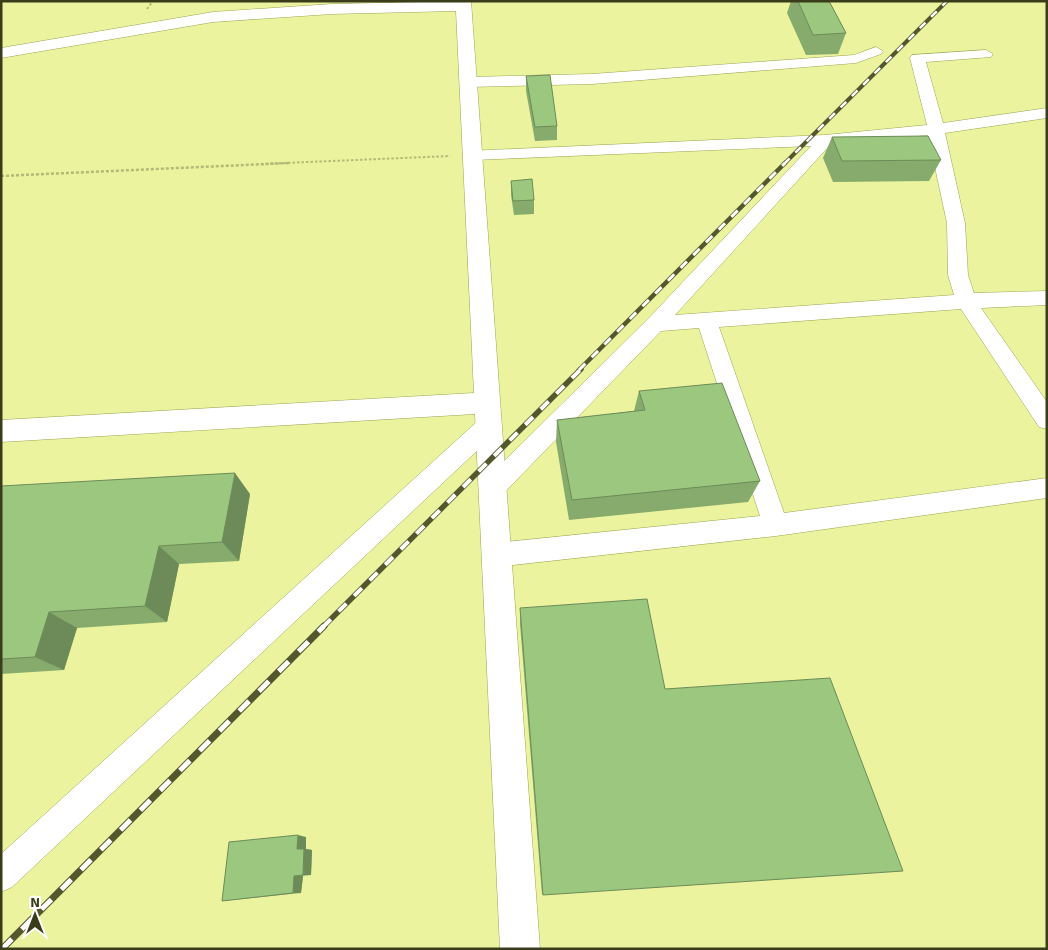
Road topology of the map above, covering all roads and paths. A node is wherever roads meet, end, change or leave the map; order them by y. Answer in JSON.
{"nodes":[{"id":1,"x":463,"y":4,"type":"edge"},
{"id":2,"x":876,"y":51,"type":"dead end"},
{"id":3,"x":1,"y":53,"type":"edge"},
{"id":4,"x":986,"y":54,"type":"dead end"},
{"id":5,"x":469,"y":82,"type":"junction"},
{"id":6,"x":1047,"y":113,"type":"edge"},
{"id":7,"x":936,"y":128,"type":"junction"},
{"id":8,"x":825,"y":140,"type":"junction"},
{"id":9,"x":474,"y":155,"type":"junction"},
{"id":10,"x":1,"y":176,"type":"edge"},
{"id":11,"x":1047,"y":298,"type":"edge"},
{"id":12,"x":966,"y":301,"type":"junction"},
{"id":13,"x":706,"y":320,"type":"junction"},
{"id":14,"x":655,"y":324,"type":"junction"},
{"id":15,"x":487,"y":414,"type":"junction"},
{"id":16,"x":1047,"y":420,"type":"edge"},
{"id":17,"x":1,"y":431,"type":"edge"},
{"id":18,"x":1047,"y":488,"type":"edge"},
{"id":19,"x":491,"y":490,"type":"junction"},
{"id":20,"x":776,"y":525,"type":"junction"},
{"id":21,"x":495,"y":555,"type":"junction"},
{"id":22,"x":1,"y":876,"type":"edge"},
{"id":23,"x":520,"y":949,"type":"edge"}],
"edges":[{"from":1,"to":3,"type":"street"},
{"from":1,"to":5,"type":"street"},
{"from":2,"to":5,"type":"street"},
{"from":4,"to":7,"type":"street"},
{"from":5,"to":9,"type":"street"},
{"from":6,"to":7,"type":"street"},
{"from":7,"to":8,"type":"street"},
{"from":7,"to":12,"type":"street"},
{"from":8,"to":9,"type":"street"},
{"from":8,"to":14,"type":"street"},
{"from":9,"to":10,"type":"path"},
{"from":9,"to":15,"type":"street"},
{"from":11,"to":12,"type":"street"},
{"from":12,"to":13,"type":"street"},
{"from":12,"to":16,"type":"street"},
{"from":13,"to":14,"type":"street"},
{"from":13,"to":20,"type":"street"},
{"from":14,"to":19,"type":"street"},
{"from":15,"to":17,"type":"street"},
{"from":15,"to":19,"type":"street"},
{"from":15,"to":22,"type":"street"},
{"from":18,"to":20,"type":"street"},
{"from":19,"to":21,"type":"street"},
{"from":20,"to":21,"type":"street"},
{"from":21,"to":23,"type":"street"}]}
